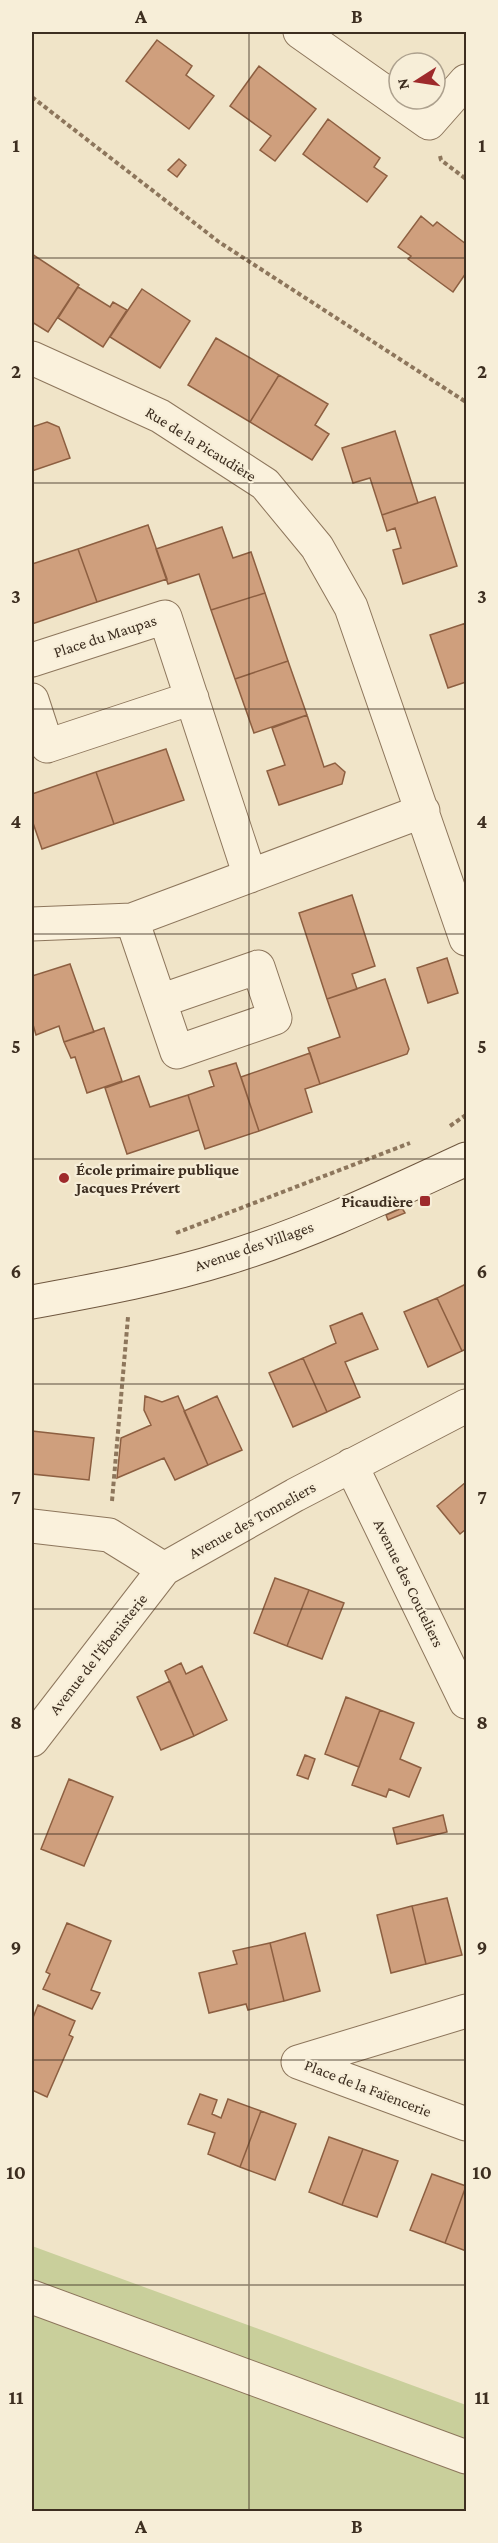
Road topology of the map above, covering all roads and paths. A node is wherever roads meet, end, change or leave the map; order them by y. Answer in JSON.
{"nodes":[{"id":1,"x":300,"y":32,"type":"edge"},
{"id":2,"x":466,"y":81,"type":"edge"},
{"id":3,"x":32,"y":97,"type":"edge"},
{"id":4,"x":32,"y":358,"type":"edge"},
{"id":5,"x":466,"y":402,"type":"edge"},
{"id":6,"x":32,"y":660,"type":"edge"},
{"id":7,"x":192,"y":698,"type":"junction"},
{"id":8,"x":32,"y":700,"type":"edge"},
{"id":9,"x":423,"y":811,"type":"junction"},
{"id":10,"x":250,"y":876,"type":"junction"},
{"id":11,"x":460,"y":895,"type":"edge"},
{"id":12,"x":132,"y":920,"type":"junction"},
{"id":13,"x":32,"y":924,"type":"edge"},
{"id":14,"x":466,"y":939,"type":"edge"},
{"id":15,"x":160,"y":1001,"type":"dead end"},
{"id":16,"x":466,"y":1115,"type":"edge"},
{"id":17,"x":444,"y":1130,"type":"dead end"},
{"id":18,"x":413,"y":1142,"type":"dead end"},
{"id":19,"x":466,"y":1159,"type":"edge"},
{"id":20,"x":171,"y":1235,"type":"dead end"},
{"id":21,"x":32,"y":1302,"type":"edge"},
{"id":22,"x":128,"y":1312,"type":"dead end"},
{"id":23,"x":466,"y":1406,"type":"edge"},
{"id":24,"x":351,"y":1465,"type":"junction"},
{"id":25,"x":32,"y":1526,"type":"edge"},
{"id":26,"x":109,"y":1535,"type":"junction"},
{"id":27,"x":164,"y":1569,"type":"junction"},
{"id":28,"x":466,"y":1702,"type":"edge"},
{"id":29,"x":32,"y":1740,"type":"edge"},
{"id":30,"x":466,"y":2011,"type":"edge"},
{"id":31,"x":466,"y":2124,"type":"edge"},
{"id":32,"x":32,"y":2297,"type":"edge"},
{"id":33,"x":466,"y":2457,"type":"edge"}],
"edges":[{"from":1,"to":2,"type":"street"},
{"from":3,"to":5,"type":"path"},
{"from":4,"to":9,"type":"street","name":"Rue de la Picaudière"},
{"from":6,"to":7,"type":"street","name":"Place du Maupas"},
{"from":7,"to":8,"type":"street"},
{"from":7,"to":10,"type":"street","name":"Place du Maupas"},
{"from":9,"to":10,"type":"street"},
{"from":9,"to":11,"type":"street","name":"Rue de la Picaudière"},
{"from":10,"to":12,"type":"street"},
{"from":11,"to":14,"type":"street","name":"Rue de la Picaudière"},
{"from":12,"to":13,"type":"street"},
{"from":12,"to":15,"type":"street"},
{"from":16,"to":17,"type":"path"},
{"from":18,"to":20,"type":"path"},
{"from":19,"to":21,"type":"street","name":"Avenue des Villages"},
{"from":22,"to":26,"type":"path"},
{"from":23,"to":24,"type":"street","name":"Avenue des Tonneliers"},
{"from":24,"to":27,"type":"street","name":"Avenue des Tonneliers"},
{"from":24,"to":28,"type":"street","name":"Avenue des Couteliers"},
{"from":25,"to":26,"type":"street"},
{"from":26,"to":27,"type":"street"},
{"from":27,"to":29,"type":"street","name":"Avenue de l'Ébenisterie"},
{"from":30,"to":31,"type":"street","name":"Place de la Faïencerie"},
{"from":32,"to":33,"type":"street"}]}
